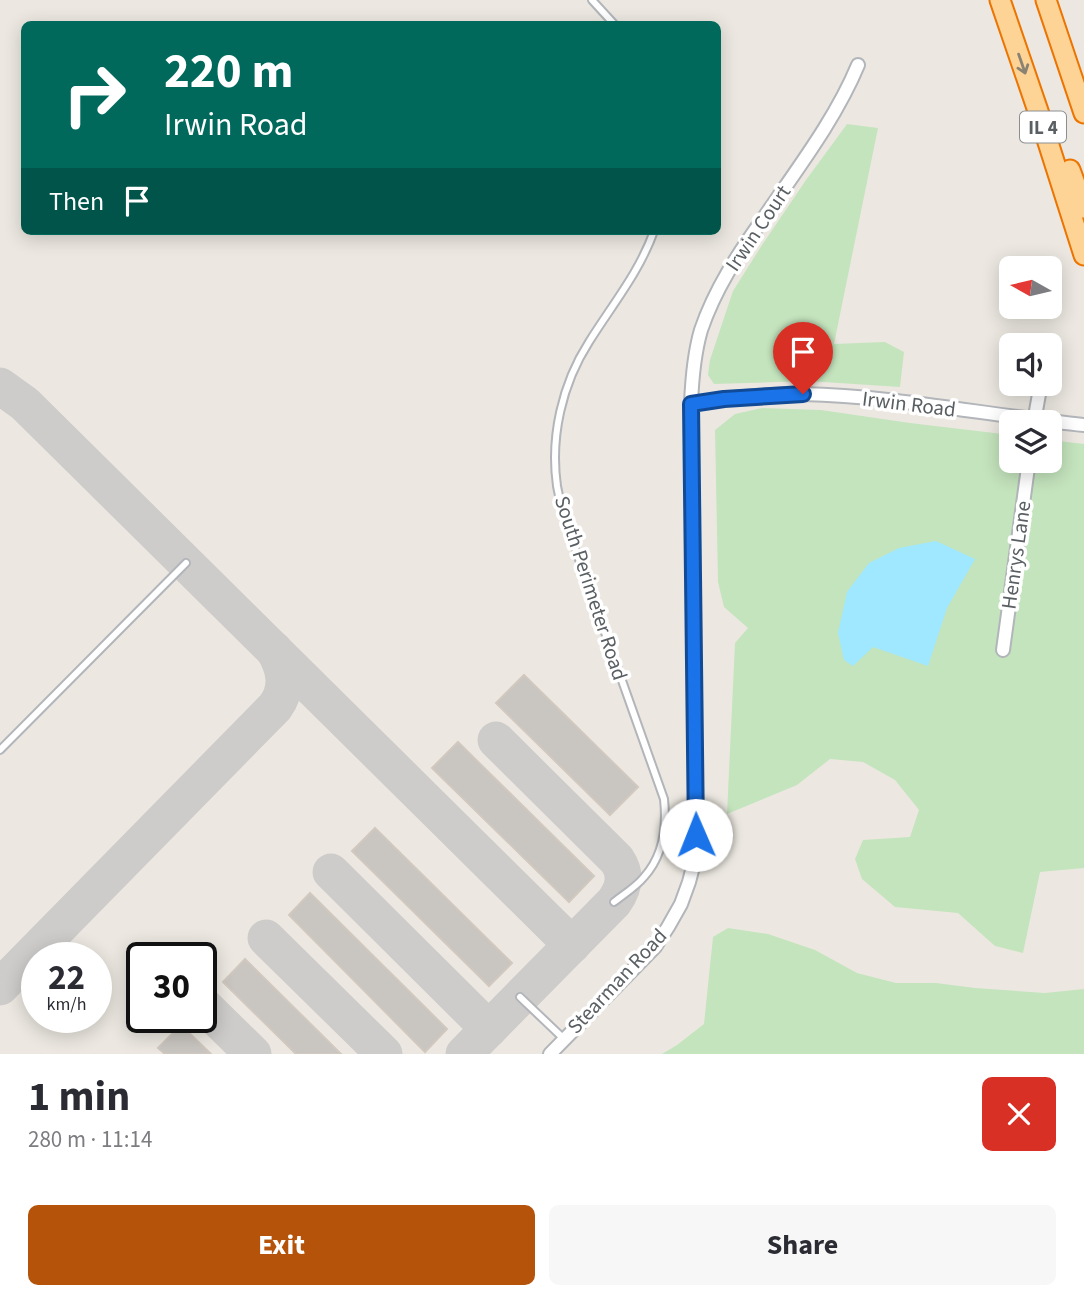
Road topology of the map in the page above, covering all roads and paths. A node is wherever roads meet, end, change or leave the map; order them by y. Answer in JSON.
{"nodes":[{"id":1,"x":592,"y":0,"type":"edge"},
{"id":2,"x":1000,"y":0,"type":"edge"},
{"id":3,"x":1046,"y":0,"type":"edge"},
{"id":4,"x":1058,"y":0,"type":"edge"},
{"id":5,"x":611,"y":21,"type":"edge"},
{"id":6,"x":858,"y":65,"type":"dead end"},
{"id":7,"x":1084,"y":78,"type":"edge"},
{"id":8,"x":1038,"y":111,"type":"junction"},
{"id":9,"x":1084,"y":113,"type":"edge"},
{"id":10,"x":1084,"y":208,"type":"edge"},
{"id":11,"x":652,"y":235,"type":"edge"},
{"id":12,"x":1084,"y":255,"type":"edge"},
{"id":13,"x":691,"y":404,"type":"junction"},
{"id":14,"x":999,"y":416,"type":"edge"},
{"id":15,"x":1062,"y":423,"type":"edge"},
{"id":16,"x":1084,"y":425,"type":"edge"},
{"id":17,"x":1027,"y":473,"type":"edge"},
{"id":18,"x":186,"y":563,"type":"dead end"},
{"id":19,"x":1003,"y":650,"type":"dead end"},
{"id":20,"x":0,"y":750,"type":"edge"},
{"id":21,"x":614,"y":902,"type":"dead end"},
{"id":22,"x":520,"y":997,"type":"dead end"},
{"id":23,"x":564,"y":1039,"type":"junction"},
{"id":24,"x":550,"y":1054,"type":"edge"}],
"edges":[{"from":1,"to":5,"type":"lane"},
{"from":2,"to":8,"type":"highway","number":"IL 4","one_way":true},
{"from":3,"to":9,"type":"highway","number":"IL 4"},
{"from":4,"to":7,"type":"highway"},
{"from":6,"to":13,"type":"street","name":"Irwin Court"},
{"from":8,"to":10,"type":"highway"},
{"from":8,"to":12,"type":"highway","number":"IL 4"},
{"from":11,"to":21,"type":"lane","name":"South Perimeter Road"},
{"from":13,"to":14,"type":"street","name":"Irwin Road"},
{"from":13,"to":23,"type":"street","name":"Stearman Road"},
{"from":15,"to":16,"type":"street","name":"Irwin Road"},
{"from":17,"to":19,"type":"street","name":"Henrys Lane"},
{"from":18,"to":20,"type":"lane"},
{"from":22,"to":23,"type":"lane"},
{"from":23,"to":24,"type":"street","name":"Stearman Road"}]}
